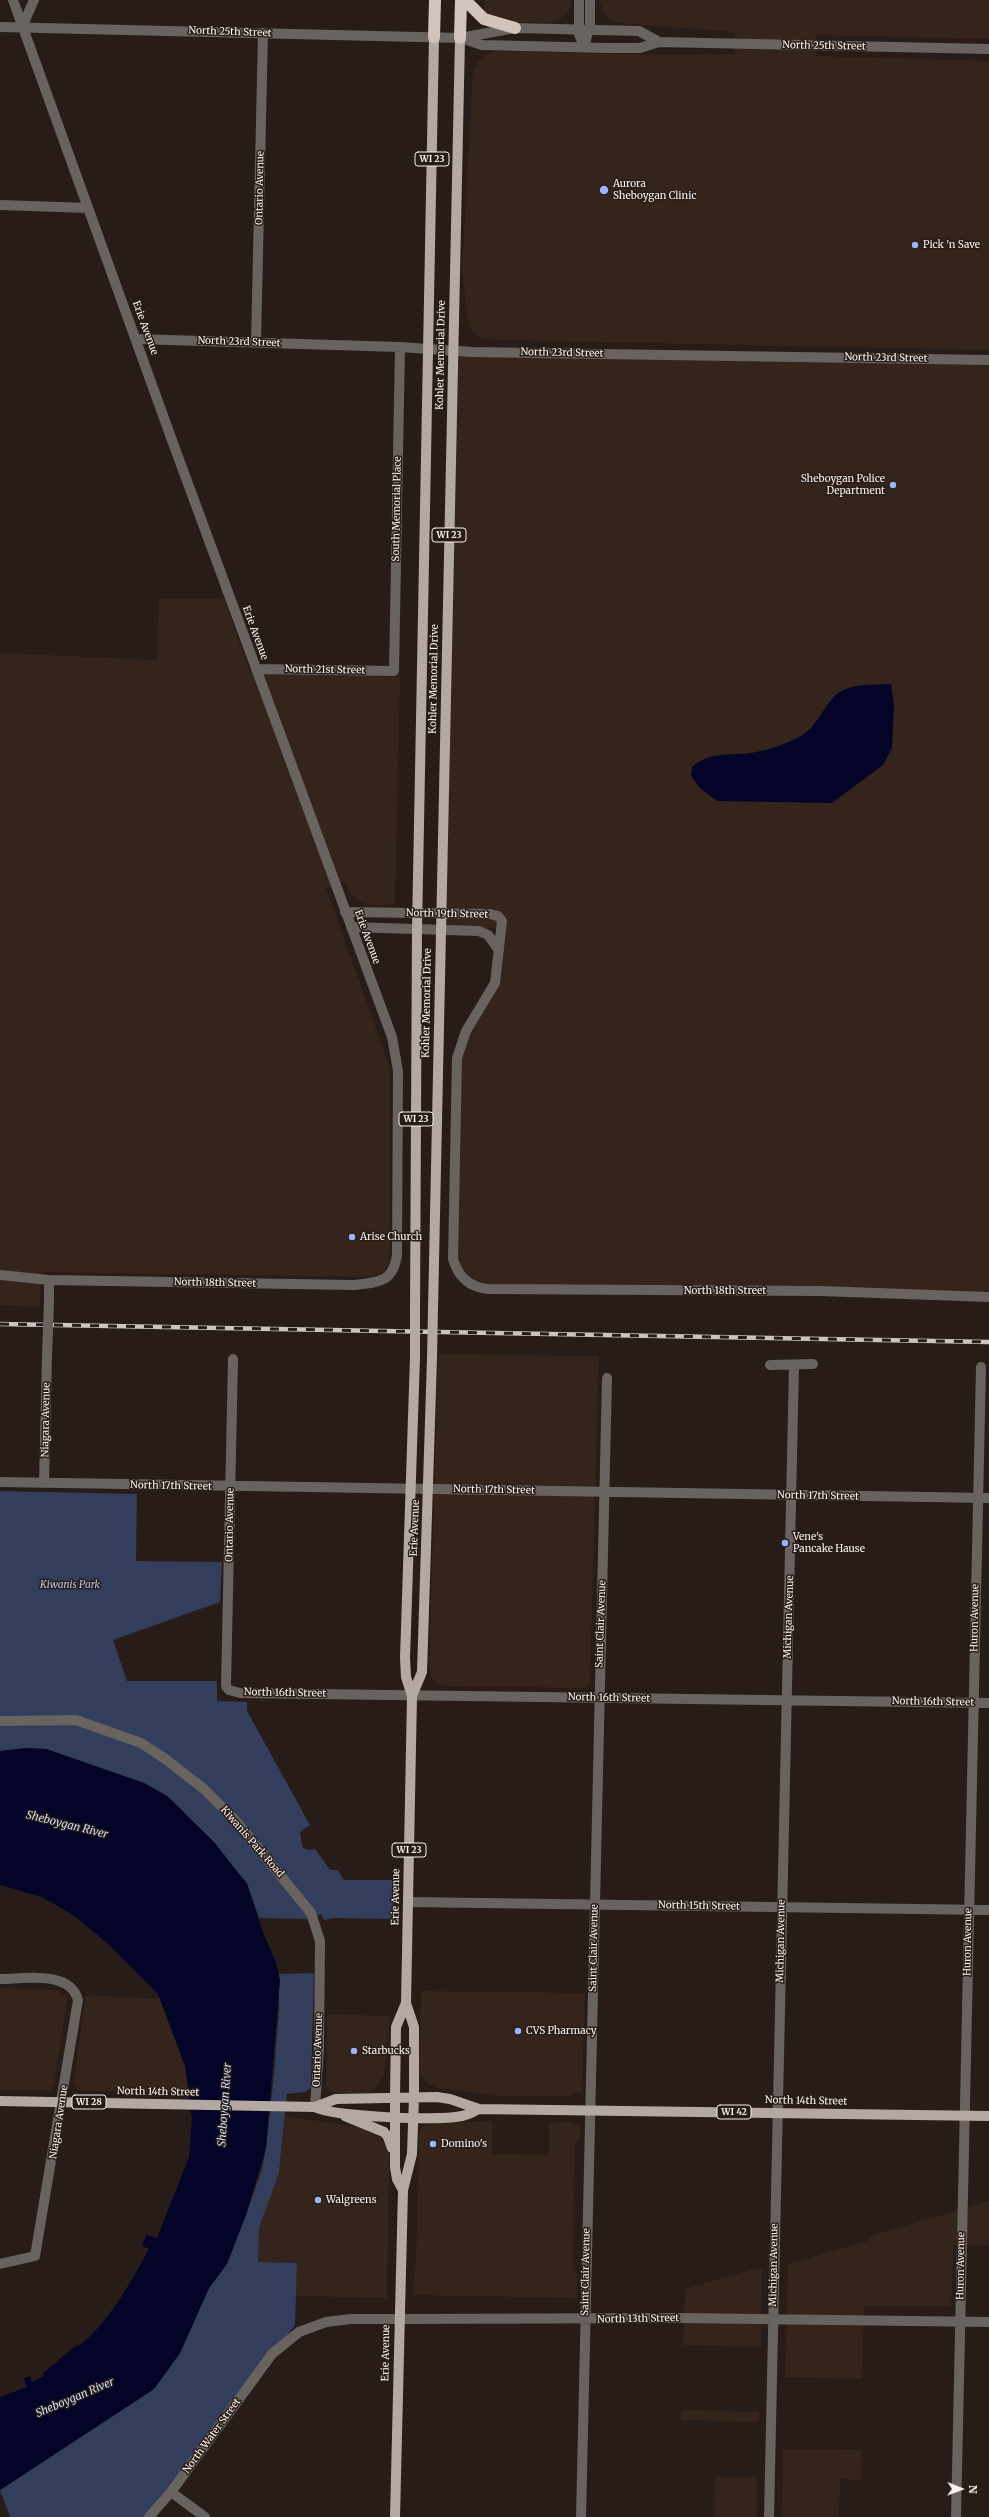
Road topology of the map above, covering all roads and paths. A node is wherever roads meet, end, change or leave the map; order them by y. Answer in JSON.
{"nodes":[{"id":1,"x":13,"y":0,"type":"edge"},
{"id":2,"x":34,"y":0,"type":"edge"},
{"id":3,"x":435,"y":0,"type":"edge"},
{"id":4,"x":461,"y":0,"type":"edge"},
{"id":5,"x":465,"y":0,"type":"edge"},
{"id":6,"x":579,"y":0,"type":"edge"},
{"id":7,"x":590,"y":0,"type":"edge"},
{"id":8,"x":0,"y":27,"type":"edge"},
{"id":9,"x":22,"y":27,"type":"junction"},
{"id":10,"x":515,"y":28,"type":"junction"},
{"id":11,"x":578,"y":30,"type":"junction"},
{"id":12,"x":589,"y":30,"type":"junction"},
{"id":13,"x":263,"y":33,"type":"junction"},
{"id":14,"x":434,"y":37,"type":"junction"},
{"id":15,"x":460,"y":38,"type":"junction"},
{"id":16,"x":659,"y":42,"type":"junction"},
{"id":17,"x":584,"y":47,"type":"junction"},
{"id":18,"x":989,"y":50,"type":"edge"},
{"id":19,"x":0,"y":206,"type":"edge"},
{"id":20,"x":88,"y":208,"type":"junction"},
{"id":21,"x":136,"y":339,"type":"junction"},
{"id":22,"x":256,"y":342,"type":"junction"},
{"id":23,"x":400,"y":347,"type":"junction"},
{"id":24,"x":428,"y":349,"type":"junction"},
{"id":25,"x":454,"y":351,"type":"junction"},
{"id":26,"x":989,"y":360,"type":"edge"},
{"id":27,"x":256,"y":669,"type":"junction"},
{"id":28,"x":394,"y":671,"type":"joint"},
{"id":29,"x":345,"y":912,"type":"junction"},
{"id":30,"x":418,"y":913,"type":"junction"},
{"id":31,"x":441,"y":913,"type":"junction"},
{"id":32,"x":351,"y":927,"type":"junction"},
{"id":33,"x":417,"y":929,"type":"junction"},
{"id":34,"x":441,"y":929,"type":"junction"},
{"id":35,"x":499,"y":950,"type":"junction"},
{"id":36,"x":0,"y":1275,"type":"edge"},
{"id":37,"x":49,"y":1280,"type":"junction"},
{"id":38,"x":381,"y":1282,"type":"joint"},
{"id":39,"x":989,"y":1297,"type":"edge"},
{"id":40,"x":415,"y":1357,"type":"joint"},
{"id":41,"x":432,"y":1358,"type":"joint"},
{"id":42,"x":233,"y":1359,"type":"dead end"},
{"id":43,"x":794,"y":1364,"type":"junction"},
{"id":44,"x":813,"y":1364,"type":"dead end"},
{"id":45,"x":770,"y":1365,"type":"dead end"},
{"id":46,"x":981,"y":1367,"type":"dead end"},
{"id":47,"x":607,"y":1378,"type":"dead end"},
{"id":48,"x":0,"y":1482,"type":"edge"},
{"id":49,"x":44,"y":1483,"type":"junction"},
{"id":50,"x":231,"y":1487,"type":"junction"},
{"id":51,"x":411,"y":1489,"type":"junction"},
{"id":52,"x":428,"y":1489,"type":"junction"},
{"id":53,"x":604,"y":1492,"type":"junction"},
{"id":54,"x":792,"y":1496,"type":"junction"},
{"id":55,"x":978,"y":1498,"type":"junction"},
{"id":56,"x":989,"y":1498,"type":"edge"},
{"id":57,"x":229,"y":1690,"type":"joint"},
{"id":58,"x":412,"y":1696,"type":"junction"},
{"id":59,"x":599,"y":1698,"type":"junction"},
{"id":60,"x":786,"y":1700,"type":"junction"},
{"id":61,"x":974,"y":1703,"type":"junction"},
{"id":62,"x":989,"y":1703,"type":"edge"},
{"id":63,"x":0,"y":1721,"type":"edge"},
{"id":64,"x":408,"y":1902,"type":"junction"},
{"id":65,"x":595,"y":1905,"type":"junction"},
{"id":66,"x":782,"y":1907,"type":"junction"},
{"id":67,"x":969,"y":1909,"type":"junction"},
{"id":68,"x":989,"y":1910,"type":"edge"},
{"id":69,"x":0,"y":1979,"type":"edge"},
{"id":70,"x":320,"y":1993,"type":"joint"},
{"id":71,"x":406,"y":2003,"type":"junction"},
{"id":72,"x":395,"y":2097,"type":"junction"},
{"id":73,"x":414,"y":2097,"type":"junction"},
{"id":74,"x":0,"y":2101,"type":"edge"},
{"id":75,"x":62,"y":2102,"type":"junction"},
{"id":76,"x":315,"y":2106,"type":"junction"},
{"id":77,"x":479,"y":2108,"type":"junction"},
{"id":78,"x":590,"y":2110,"type":"junction"},
{"id":79,"x":778,"y":2113,"type":"junction"},
{"id":80,"x":344,"y":2115,"type":"junction"},
{"id":81,"x":965,"y":2116,"type":"junction"},
{"id":82,"x":989,"y":2116,"type":"edge"},
{"id":83,"x":395,"y":2117,"type":"junction"},
{"id":84,"x":413,"y":2117,"type":"junction"},
{"id":85,"x":395,"y":2162,"type":"junction"},
{"id":86,"x":403,"y":2190,"type":"junction"},
{"id":87,"x":0,"y":2264,"type":"edge"},
{"id":88,"x":398,"y":2318,"type":"junction"},
{"id":89,"x":773,"y":2319,"type":"junction"},
{"id":90,"x":584,"y":2320,"type":"junction"},
{"id":91,"x":960,"y":2322,"type":"junction"},
{"id":92,"x":989,"y":2322,"type":"edge"},
{"id":93,"x":272,"y":2354,"type":"joint"},
{"id":94,"x":171,"y":2492,"type":"junction"},
{"id":95,"x":149,"y":2517,"type":"edge"},
{"id":96,"x":206,"y":2517,"type":"edge"},
{"id":97,"x":395,"y":2517,"type":"edge"},
{"id":98,"x":581,"y":2517,"type":"edge"},
{"id":99,"x":769,"y":2517,"type":"edge"},
{"id":100,"x":956,"y":2517,"type":"edge"}],
"edges":[{"from":1,"to":9,"type":"street","name":"Erie Avenue"},
{"from":2,"to":9,"type":"street"},
{"from":3,"to":14,"type":"highway","name":"Kohler Memorial Drive","number":"WI 23"},
{"from":4,"to":15,"type":"highway","name":"Kohler Memorial Drive","number":"WI 23"},
{"from":5,"to":10,"type":"highway"},
{"from":6,"to":11,"type":"street"},
{"from":7,"to":12,"type":"street"},
{"from":8,"to":9,"type":"street","name":"North 25th Street"},
{"from":9,"to":13,"type":"street","name":"North 25th Street"},
{"from":9,"to":20,"type":"street","name":"Erie Avenue"},
{"from":10,"to":11,"type":"street","name":"North 25th Street"},
{"from":10,"to":15,"type":"street","name":"North 25th Street"},
{"from":11,"to":12,"type":"street","name":"North 25th Street"},
{"from":11,"to":17,"type":"street"},
{"from":12,"to":16,"type":"street","name":"North 25th Street"},
{"from":12,"to":17,"type":"street"},
{"from":13,"to":14,"type":"street","name":"North 25th Street"},
{"from":13,"to":22,"type":"street","name":"Ontario Avenue"},
{"from":14,"to":15,"type":"street","name":"North 25th Street"},
{"from":14,"to":24,"type":"main road","name":"Kohler Memorial Drive","number":"WI 23"},
{"from":15,"to":17,"type":"street","name":"North 25th Street"},
{"from":15,"to":25,"type":"main road","name":"Kohler Memorial Drive","number":"WI 23"},
{"from":16,"to":17,"type":"street","name":"North 25th Street"},
{"from":16,"to":18,"type":"street","name":"North 25th Street"},
{"from":19,"to":20,"type":"street"},
{"from":20,"to":21,"type":"street","name":"Erie Avenue"},
{"from":21,"to":22,"type":"street","name":"North 23rd Street"},
{"from":21,"to":27,"type":"street","name":"Erie Avenue"},
{"from":22,"to":23,"type":"street","name":"North 23rd Street"},
{"from":23,"to":24,"type":"street","name":"North 23rd Street"},
{"from":23,"to":28,"type":"street","name":"South Memorial Place"},
{"from":24,"to":25,"type":"street","name":"North 23rd Street"},
{"from":24,"to":30,"type":"main road","name":"Kohler Memorial Drive","number":"WI 23"},
{"from":25,"to":26,"type":"street","name":"North 23rd Street"},
{"from":25,"to":31,"type":"main road","name":"Kohler Memorial Drive","number":"WI 23"},
{"from":27,"to":28,"type":"street","name":"North 21st Street"},
{"from":27,"to":29,"type":"street","name":"Erie Avenue"},
{"from":29,"to":30,"type":"street","name":"North 19th Street"},
{"from":29,"to":32,"type":"street","name":"Erie Avenue"},
{"from":30,"to":31,"type":"street","name":"North 19th Street"},
{"from":30,"to":33,"type":"main road","name":"Kohler Memorial Drive","number":"WI 23"},
{"from":31,"to":34,"type":"main road","name":"Kohler Memorial Drive","number":"WI 23"},
{"from":31,"to":35,"type":"street","name":"North 19th Street"},
{"from":32,"to":33,"type":"street","name":"North 19th Street"},
{"from":32,"to":38,"type":"street","name":"Erie Avenue"},
{"from":33,"to":34,"type":"street","name":"North 19th Street"},
{"from":33,"to":40,"type":"main road","name":"Kohler Memorial Drive","number":"WI 23","bridge":true},
{"from":34,"to":35,"type":"street","name":"North 19th Street"},
{"from":34,"to":41,"type":"main road","name":"Kohler Memorial Drive","number":"WI 23","bridge":true},
{"from":35,"to":39,"type":"street","name":"North 18th Street"},
{"from":36,"to":37,"type":"street","name":"North 18th Street"},
{"from":37,"to":38,"type":"street","name":"North 18th Street"},
{"from":37,"to":49,"type":"street","name":"Niagara Avenue","bridge":true},
{"from":40,"to":51,"type":"main road","name":"Erie Avenue","number":"WI 23"},
{"from":41,"to":52,"type":"main road","name":"Erie Avenue","number":"WI 23"},
{"from":42,"to":50,"type":"street","name":"Ontario Avenue"},
{"from":43,"to":44,"type":"street"},
{"from":43,"to":45,"type":"street"},
{"from":43,"to":54,"type":"street","name":"Michigan Avenue"},
{"from":46,"to":55,"type":"street","name":"Huron Avenue"},
{"from":47,"to":53,"type":"street","name":"Saint Clair Avenue"},
{"from":48,"to":49,"type":"street","name":"North 17th Street"},
{"from":49,"to":50,"type":"street","name":"North 17th Street"},
{"from":50,"to":51,"type":"street","name":"North 17th Street"},
{"from":50,"to":57,"type":"street","name":"Ontario Avenue"},
{"from":51,"to":52,"type":"street","name":"North 17th Street"},
{"from":51,"to":58,"type":"main road","name":"Erie Avenue","number":"WI 23"},
{"from":52,"to":53,"type":"street","name":"North 17th Street"},
{"from":52,"to":58,"type":"main road","name":"Erie Avenue","number":"WI 23"},
{"from":53,"to":54,"type":"street","name":"North 17th Street"},
{"from":53,"to":59,"type":"street","name":"Saint Clair Avenue"},
{"from":54,"to":55,"type":"street","name":"North 17th Street"},
{"from":54,"to":60,"type":"street","name":"Michigan Avenue"},
{"from":55,"to":56,"type":"street","name":"North 17th Street"},
{"from":55,"to":61,"type":"street","name":"Huron Avenue"},
{"from":57,"to":58,"type":"street","name":"North 16th Street"},
{"from":58,"to":59,"type":"street","name":"North 16th Street"},
{"from":58,"to":64,"type":"main road","name":"Erie Avenue","number":"WI 23"},
{"from":59,"to":60,"type":"street","name":"North 16th Street"},
{"from":59,"to":65,"type":"street","name":"Saint Clair Avenue"},
{"from":60,"to":61,"type":"street","name":"North 16th Street"},
{"from":60,"to":66,"type":"street","name":"Michigan Avenue"},
{"from":61,"to":62,"type":"street","name":"North 16th Street"},
{"from":61,"to":67,"type":"street","name":"Huron Avenue"},
{"from":63,"to":70,"type":"street","name":"Kiwanis Park Road"},
{"from":64,"to":65,"type":"street","name":"North 15th Street"},
{"from":64,"to":71,"type":"main road","name":"Erie Avenue","number":"WI 23"},
{"from":65,"to":66,"type":"street","name":"North 15th Street"},
{"from":65,"to":78,"type":"street","name":"Saint Clair Avenue"},
{"from":66,"to":67,"type":"street","name":"North 15th Street"},
{"from":66,"to":79,"type":"street","name":"Michigan Avenue"},
{"from":67,"to":68,"type":"street","name":"North 15th Street"},
{"from":67,"to":81,"type":"street","name":"Huron Avenue"},
{"from":69,"to":75,"type":"street","name":"Niagara Avenue"},
{"from":70,"to":76,"type":"street","name":"Ontario Avenue"},
{"from":71,"to":72,"type":"main road","name":"Erie Avenue","number":"WI 23"},
{"from":71,"to":73,"type":"main road","name":"Erie Avenue","number":"WI 23"},
{"from":72,"to":73,"type":"main road","name":"North 14th Street","number":"WI 28"},
{"from":72,"to":76,"type":"main road","name":"North 14th Street","number":"WI 28"},
{"from":72,"to":83,"type":"main road","name":"Erie Avenue","number":"WI 23"},
{"from":73,"to":77,"type":"main road","name":"North 14th Street","number":"WI 42"},
{"from":73,"to":84,"type":"main road","name":"Erie Avenue","number":"WI 23"},
{"from":74,"to":75,"type":"main road","name":"North 14th Street","number":"WI 28"},
{"from":75,"to":76,"type":"main road","name":"North 14th Street","number":"WI 28"},
{"from":75,"to":87,"type":"street","name":"Niagara Avenue"},
{"from":76,"to":80,"type":"main road","name":"North 14th Street","number":"WI 28"},
{"from":77,"to":78,"type":"main road","name":"North 14th Street","number":"WI 42"},
{"from":77,"to":84,"type":"main road","name":"North 14th Street","number":"WI 42"},
{"from":78,"to":79,"type":"main road","name":"North 14th Street","number":"WI 42"},
{"from":78,"to":90,"type":"street","name":"Saint Clair Avenue"},
{"from":79,"to":81,"type":"main road","name":"North 14th Street","number":"WI 42"},
{"from":79,"to":89,"type":"street","name":"Michigan Avenue"},
{"from":80,"to":83,"type":"main road","name":"North 14th Street","number":"WI 28"},
{"from":80,"to":85,"type":"main road"},
{"from":81,"to":82,"type":"main road","name":"North 14th Street","number":"WI 42"},
{"from":81,"to":91,"type":"street","name":"Huron Avenue"},
{"from":83,"to":84,"type":"main road","name":"North 14th Street","number":"WI 28"},
{"from":83,"to":85,"type":"main road","name":"Erie Avenue"},
{"from":84,"to":86,"type":"main road","name":"Erie Avenue"},
{"from":85,"to":86,"type":"main road","name":"Erie Avenue"},
{"from":86,"to":88,"type":"main road","name":"Erie Avenue"},
{"from":88,"to":90,"type":"street","name":"North 13th Street"},
{"from":88,"to":93,"type":"street","name":"North 13th Street"},
{"from":88,"to":97,"type":"main road","name":"Erie Avenue"},
{"from":89,"to":90,"type":"street","name":"North 13th Street"},
{"from":89,"to":91,"type":"street","name":"North 13th Street"},
{"from":89,"to":99,"type":"street","name":"Michigan Avenue"},
{"from":90,"to":98,"type":"street","name":"Saint Clair Avenue"},
{"from":91,"to":92,"type":"street","name":"North 13th Street"},
{"from":91,"to":100,"type":"street","name":"Huron Avenue"},
{"from":93,"to":94,"type":"street","name":"North Water Street"},
{"from":94,"to":95,"type":"street","name":"North Water Street"},
{"from":94,"to":96,"type":"street"}]}
